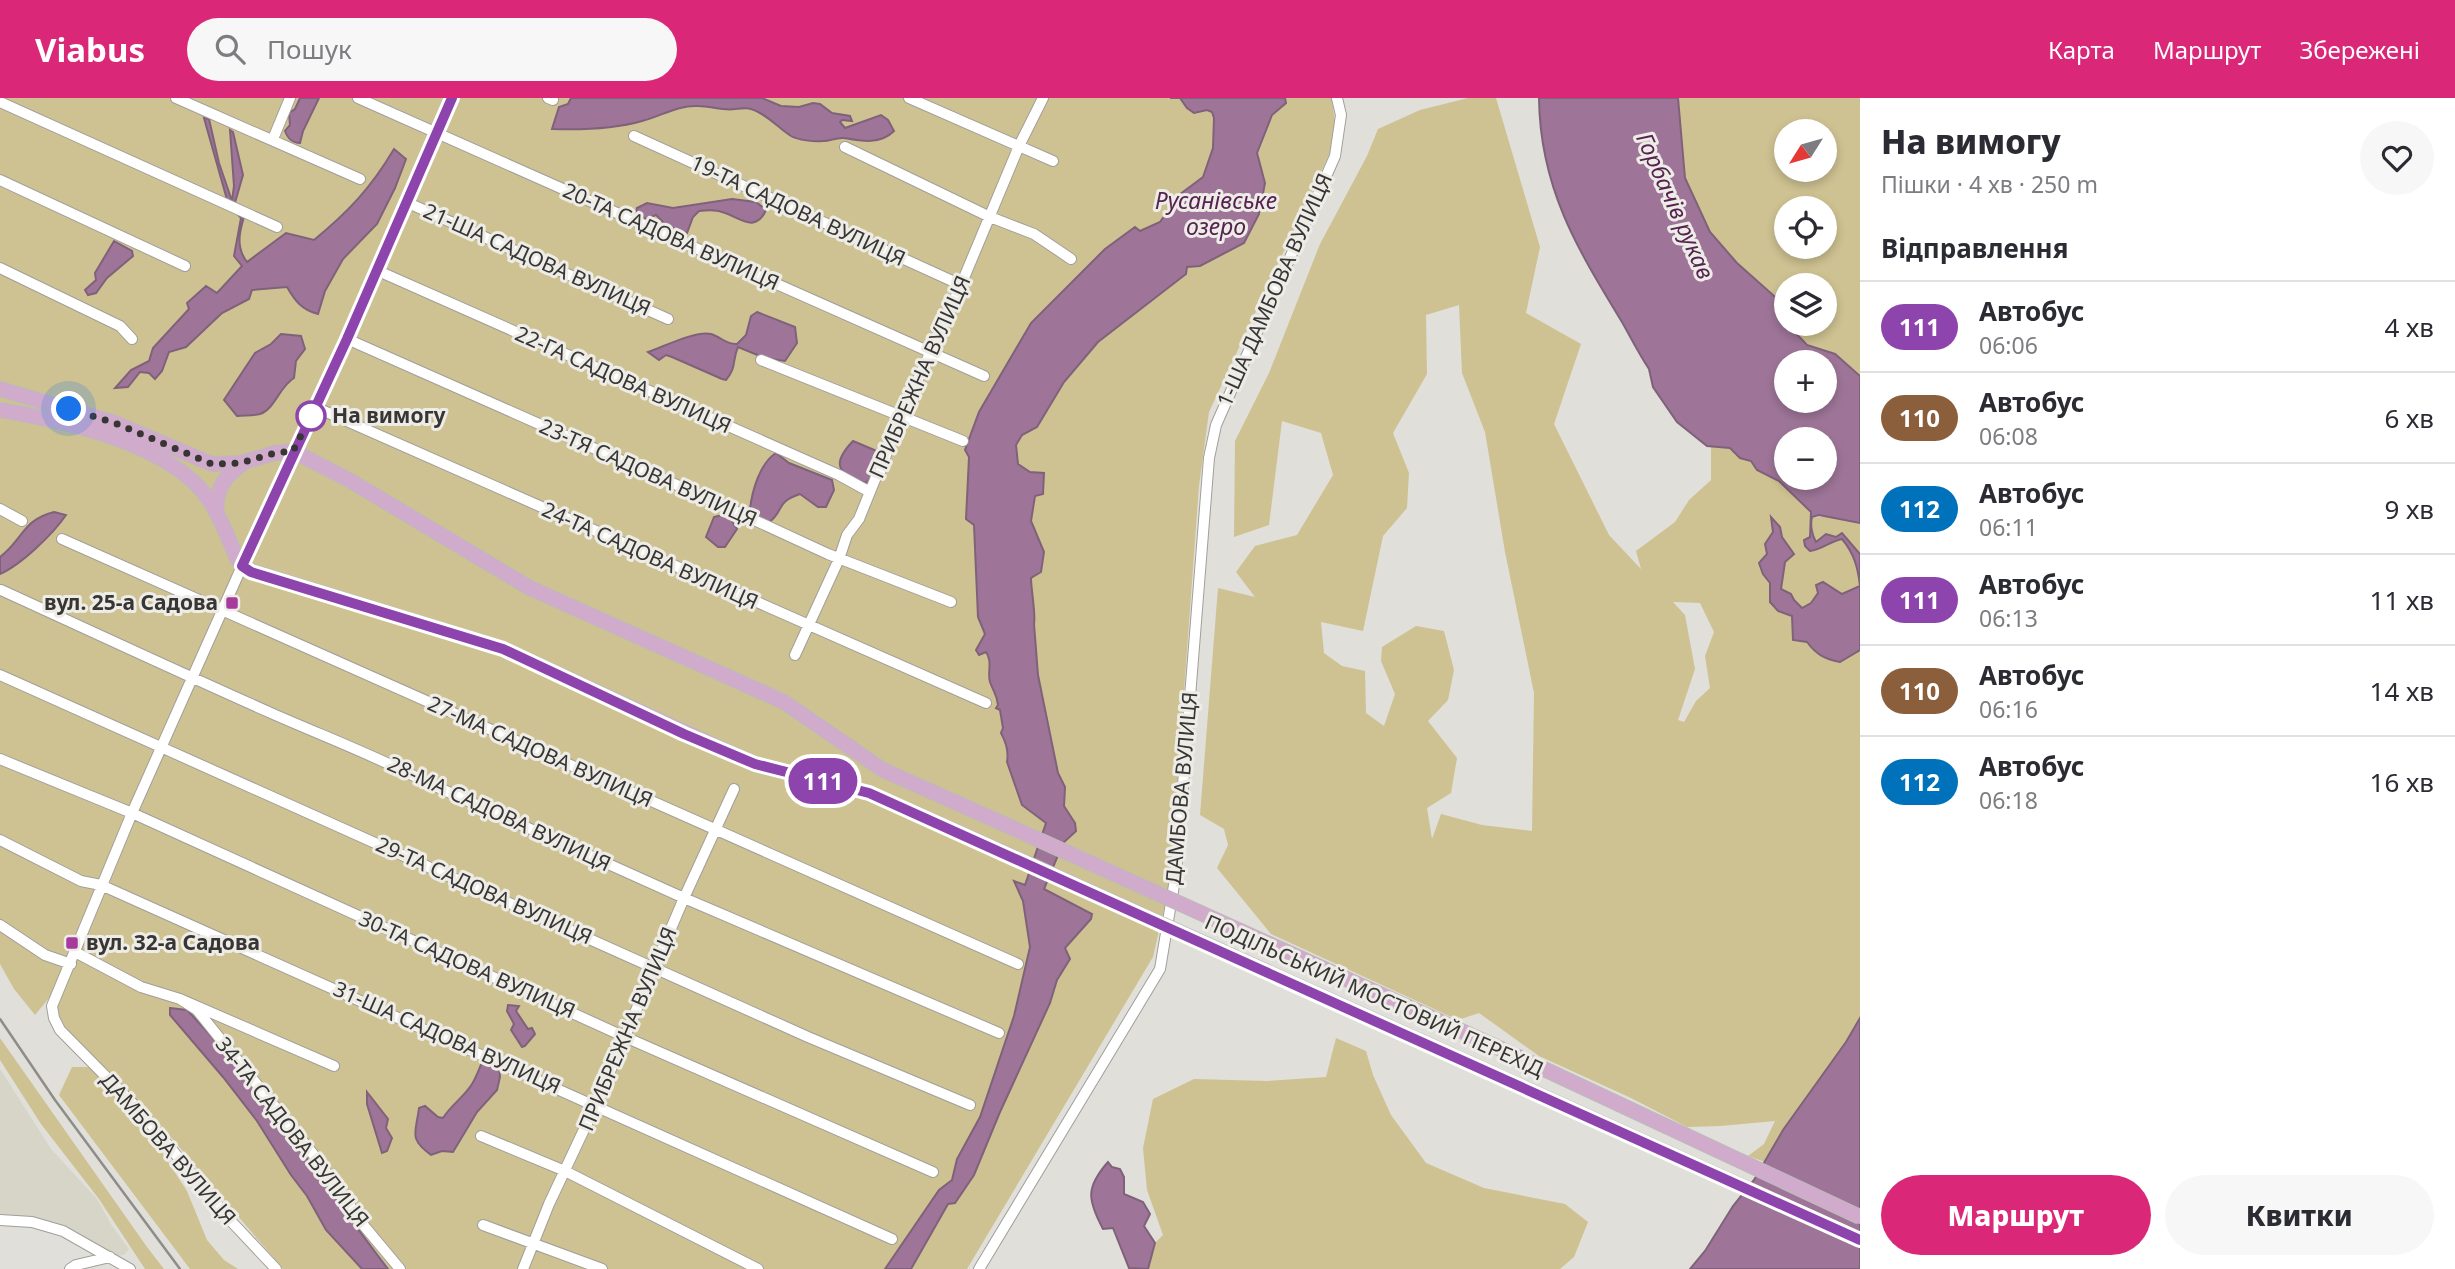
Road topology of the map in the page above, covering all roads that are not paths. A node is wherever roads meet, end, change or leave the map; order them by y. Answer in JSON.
{"nodes":[{"id":1,"x":176,"y":98,"type":"edge"},
{"id":2,"x":290,"y":98,"type":"edge"},
{"id":3,"x":358,"y":98,"type":"edge"},
{"id":4,"x":452,"y":98,"type":"edge"},
{"id":5,"x":909,"y":98,"type":"edge"},
{"id":6,"x":1043,"y":98,"type":"edge"},
{"id":7,"x":1337,"y":98,"type":"edge"},
{"id":8,"x":0,"y":102,"type":"edge"},
{"id":9,"x":436,"y":132,"type":"junction"},
{"id":10,"x":635,"y":136,"type":"dead end"},
{"id":11,"x":273,"y":139,"type":"junction"},
{"id":12,"x":1019,"y":146,"type":"junction"},
{"id":13,"x":845,"y":147,"type":"dead end"},
{"id":14,"x":1053,"y":162,"type":"dead end"},
{"id":15,"x":360,"y":179,"type":"dead end"},
{"id":16,"x":0,"y":180,"type":"edge"},
{"id":17,"x":406,"y":202,"type":"junction"},
{"id":18,"x":990,"y":218,"type":"junction"},
{"id":19,"x":277,"y":227,"type":"dead end"},
{"id":20,"x":1071,"y":259,"type":"dead end"},
{"id":21,"x":185,"y":266,"type":"dead end"},
{"id":22,"x":0,"y":268,"type":"edge"},
{"id":23,"x":376,"y":270,"type":"junction"},
{"id":24,"x":961,"y":285,"type":"junction"},
{"id":25,"x":668,"y":319,"type":"dead end"},
{"id":26,"x":132,"y":339,"type":"dead end"},
{"id":27,"x":347,"y":339,"type":"junction"},
{"id":28,"x":930,"y":353,"type":"junction"},
{"id":29,"x":761,"y":360,"type":"dead end"},
{"id":30,"x":984,"y":376,"type":"dead end"},
{"id":31,"x":0,"y":389,"type":"edge"},
{"id":32,"x":315,"y":407,"type":"junction"},
{"id":33,"x":0,"y":410,"type":"edge"},
{"id":34,"x":901,"y":418,"type":"junction"},
{"id":35,"x":1216,"y":425,"type":"joint"},
{"id":36,"x":963,"y":441,"type":"dead end"},
{"id":37,"x":293,"y":451,"type":"junction"},
{"id":38,"x":246,"y":461,"type":"junction"},
{"id":39,"x":870,"y":492,"type":"junction"},
{"id":40,"x":0,"y":509,"type":"edge"},
{"id":41,"x":216,"y":510,"type":"junction"},
{"id":42,"x":22,"y":520,"type":"dead end"},
{"id":43,"x":62,"y":539,"type":"dead end"},
{"id":44,"x":839,"y":559,"type":"junction"},
{"id":45,"x":242,"y":566,"type":"junction"},
{"id":46,"x":1,"y":590,"type":"edge"},
{"id":47,"x":951,"y":603,"type":"dead end"},
{"id":48,"x":222,"y":611,"type":"junction"},
{"id":49,"x":807,"y":626,"type":"junction"},
{"id":50,"x":795,"y":655,"type":"dead end"},
{"id":51,"x":0,"y":675,"type":"edge"},
{"id":52,"x":192,"y":678,"type":"junction"},
{"id":53,"x":986,"y":703,"type":"dead end"},
{"id":54,"x":161,"y":746,"type":"junction"},
{"id":55,"x":0,"y":759,"type":"edge"},
{"id":56,"x":734,"y":789,"type":"dead end"},
{"id":57,"x":132,"y":813,"type":"junction"},
{"id":58,"x":715,"y":831,"type":"junction"},
{"id":59,"x":0,"y":840,"type":"edge"},
{"id":60,"x":101,"y":885,"type":"junction"},
{"id":61,"x":684,"y":898,"type":"junction"},
{"id":62,"x":0,"y":925,"type":"edge"},
{"id":63,"x":75,"y":952,"type":"junction"},
{"id":64,"x":71,"y":964,"type":"junction"},
{"id":65,"x":1018,"y":964,"type":"dead end"},
{"id":66,"x":656,"y":968,"type":"junction"},
{"id":67,"x":180,"y":999,"type":"junction"},
{"id":68,"x":999,"y":1033,"type":"dead end"},
{"id":69,"x":625,"y":1037,"type":"junction"},
{"id":70,"x":334,"y":1066,"type":"dead end"},
{"id":71,"x":596,"y":1104,"type":"junction"},
{"id":72,"x":970,"y":1105,"type":"dead end"},
{"id":73,"x":481,"y":1136,"type":"dead end"},
{"id":74,"x":565,"y":1171,"type":"junction"},
{"id":75,"x":933,"y":1172,"type":"dead end"},
{"id":76,"x":1860,"y":1217,"type":"edge"},
{"id":77,"x":0,"y":1220,"type":"edge"},
{"id":78,"x":483,"y":1224,"type":"dead end"},
{"id":79,"x":892,"y":1239,"type":"dead end"},
{"id":80,"x":1860,"y":1240,"type":"edge"},
{"id":81,"x":531,"y":1244,"type":"junction"},
{"id":82,"x":110,"y":1257,"type":"junction"},
{"id":83,"x":124,"y":1268,"type":"edge"},
{"id":84,"x":71,"y":1269,"type":"edge"},
{"id":85,"x":276,"y":1269,"type":"edge"},
{"id":86,"x":400,"y":1269,"type":"edge"},
{"id":87,"x":523,"y":1269,"type":"edge"},
{"id":88,"x":602,"y":1269,"type":"edge"},
{"id":89,"x":758,"y":1269,"type":"edge"},
{"id":90,"x":979,"y":1269,"type":"edge"}],
"edges":[{"from":1,"to":11,"type":"street"},
{"from":2,"to":11,"type":"street"},
{"from":3,"to":9,"type":"street","name":"20-ТА САДОВА ВУЛИЦЯ"},
{"from":4,"to":9,"type":"main road"},
{"from":5,"to":12,"type":"street"},
{"from":6,"to":12,"type":"street","name":"ПРИБРЕЖНА ВУЛИЦЯ"},
{"from":7,"to":35,"type":"street","name":"1-ША ДАМБОВА ВУЛИЦЯ"},
{"from":8,"to":19,"type":"street"},
{"from":9,"to":17,"type":"main road"},
{"from":9,"to":28,"type":"street","name":"20-ТА САДОВА ВУЛИЦЯ"},
{"from":10,"to":24,"type":"street","name":"19-ТА САДОВА ВУЛИЦЯ"},
{"from":11,"to":15,"type":"street"},
{"from":12,"to":14,"type":"street"},
{"from":12,"to":18,"type":"street","name":"ПРИБРЕЖНА ВУЛИЦЯ"},
{"from":13,"to":18,"type":"street"},
{"from":16,"to":21,"type":"street"},
{"from":17,"to":23,"type":"main road"},
{"from":17,"to":25,"type":"street","name":"21-ША САДОВА ВУЛИЦЯ"},
{"from":18,"to":20,"type":"street"},
{"from":18,"to":24,"type":"street","name":"ПРИБРЕЖНА ВУЛИЦЯ"},
{"from":22,"to":26,"type":"street"},
{"from":23,"to":27,"type":"main road"},
{"from":23,"to":39,"type":"street","name":"22-ГА САДОВА ВУЛИЦЯ"},
{"from":24,"to":28,"type":"street","name":"ПРИБРЕЖНА ВУЛИЦЯ"},
{"from":27,"to":32,"type":"main road"},
{"from":27,"to":44,"type":"street","name":"23-ТЯ САДОВА ВУЛИЦЯ"},
{"from":28,"to":30,"type":"street","name":"20-ТА САДОВА ВУЛИЦЯ"},
{"from":28,"to":34,"type":"street","name":"ПРИБРЕЖНА ВУЛИЦЯ"},
{"from":29,"to":34,"type":"street"},
{"from":31,"to":38,"type":"main road"},
{"from":32,"to":37,"type":"main road"},
{"from":32,"to":49,"type":"street","name":"24-ТА САДОВА ВУЛИЦЯ"},
{"from":33,"to":41,"type":"main road"},
{"from":34,"to":36,"type":"street"},
{"from":34,"to":39,"type":"street","name":"ПРИБРЕЖНА ВУЛИЦЯ"},
{"from":35,"to":90,"type":"street","name":"ДАМБОВА ВУЛИЦЯ"},
{"from":37,"to":38,"type":"main road"},
{"from":37,"to":45,"type":"main road"},
{"from":37,"to":76,"type":"main road","name":"ПОДІЛЬСЬКИЙ МОСТОВИЙ ПЕРЕХІД","bridge":true},
{"from":38,"to":41,"type":"main road"},
{"from":39,"to":44,"type":"street","name":"ПРИБРЕЖНА ВУЛИЦЯ"},
{"from":40,"to":42,"type":"street"},
{"from":41,"to":45,"type":"main road"},
{"from":43,"to":48,"type":"street","name":"27-МА САДОВА ВУЛИЦЯ"},
{"from":44,"to":47,"type":"street","name":"23-ТЯ САДОВА ВУЛИЦЯ"},
{"from":44,"to":49,"type":"street","name":"ПРИБРЕЖНА ВУЛИЦЯ"},
{"from":45,"to":48,"type":"street"},
{"from":45,"to":80,"type":"main road","name":"ПОДІЛЬСЬКИЙ МОСТОВИЙ ПЕРЕХІД","bridge":true},
{"from":46,"to":52,"type":"street","name":"28-МА САДОВА ВУЛИЦЯ"},
{"from":48,"to":52,"type":"street"},
{"from":48,"to":58,"type":"street","name":"27-МА САДОВА ВУЛИЦЯ"},
{"from":49,"to":50,"type":"street","name":"ПРИБРЕЖНА ВУЛИЦЯ"},
{"from":49,"to":53,"type":"street","name":"24-ТА САДОВА ВУЛИЦЯ"},
{"from":51,"to":54,"type":"street","name":"29-ТА САДОВА ВУЛИЦЯ"},
{"from":52,"to":54,"type":"street"},
{"from":52,"to":61,"type":"street","name":"28-МА САДОВА ВУЛИЦЯ"},
{"from":54,"to":57,"type":"street"},
{"from":54,"to":66,"type":"street","name":"29-ТА САДОВА ВУЛИЦЯ"},
{"from":55,"to":57,"type":"street","name":"30-ТА САДОВА ВУЛИЦЯ"},
{"from":56,"to":58,"type":"street","name":"ПРИБРЕЖНА ВУЛИЦЯ"},
{"from":57,"to":60,"type":"street"},
{"from":57,"to":69,"type":"street","name":"30-ТА САДОВА ВУЛИЦЯ"},
{"from":58,"to":61,"type":"street","name":"ПРИБРЕЖНА ВУЛИЦЯ"},
{"from":58,"to":65,"type":"street","name":"27-МА САДОВА ВУЛИЦЯ"},
{"from":59,"to":60,"type":"street","name":"31-ША САДОВА ВУЛИЦЯ"},
{"from":60,"to":63,"type":"street"},
{"from":60,"to":71,"type":"street","name":"31-ША САДОВА ВУЛИЦЯ"},
{"from":61,"to":66,"type":"street","name":"ПРИБРЕЖНА ВУЛИЦЯ"},
{"from":61,"to":68,"type":"street","name":"28-МА САДОВА ВУЛИЦЯ"},
{"from":62,"to":64,"type":"street"},
{"from":63,"to":64,"type":"street"},
{"from":63,"to":67,"type":"street"},
{"from":64,"to":85,"type":"street","name":"ДАМБОВА ВУЛИЦЯ"},
{"from":66,"to":69,"type":"street","name":"ПРИБРЕЖНА ВУЛИЦЯ"},
{"from":66,"to":72,"type":"street","name":"29-ТА САДОВА ВУЛИЦЯ"},
{"from":67,"to":70,"type":"street"},
{"from":67,"to":86,"type":"street","name":"34-ТА САДОВА ВУЛИЦЯ"},
{"from":69,"to":71,"type":"street","name":"ПРИБРЕЖНА ВУЛИЦЯ"},
{"from":69,"to":75,"type":"street","name":"30-ТА САДОВА ВУЛИЦЯ"},
{"from":71,"to":74,"type":"street","name":"ПРИБРЕЖНА ВУЛИЦЯ"},
{"from":71,"to":79,"type":"street","name":"31-ША САДОВА ВУЛИЦЯ"},
{"from":73,"to":74,"type":"street"},
{"from":74,"to":81,"type":"street","name":"ПРИБРЕЖНА ВУЛИЦЯ"},
{"from":74,"to":89,"type":"street"},
{"from":77,"to":82,"type":"street"},
{"from":78,"to":81,"type":"street"},
{"from":81,"to":87,"type":"street","name":"ПРИБРЕЖНА ВУЛИЦЯ"},
{"from":81,"to":88,"type":"street"},
{"from":82,"to":83,"type":"street"},
{"from":82,"to":84,"type":"street"}]}
